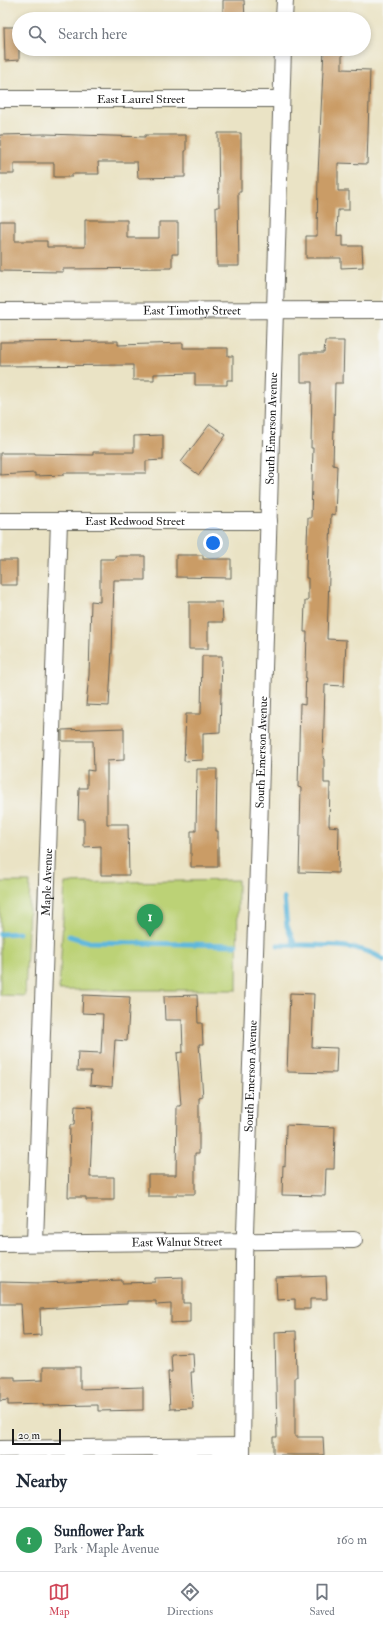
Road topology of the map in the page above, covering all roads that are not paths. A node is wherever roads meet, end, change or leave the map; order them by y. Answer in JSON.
{"nodes":[{"id":1,"x":285,"y":0,"type":"edge"},
{"id":2,"x":284,"y":12,"type":"edge"},
{"id":3,"x":283,"y":56,"type":"edge"},
{"id":4,"x":0,"y":99,"type":"edge"},
{"id":5,"x":281,"y":100,"type":"junction"},
{"id":6,"x":276,"y":310,"type":"junction"},
{"id":7,"x":383,"y":310,"type":"edge"},
{"id":8,"x":0,"y":311,"type":"edge"},
{"id":9,"x":59,"y":520,"type":"junction"},
{"id":10,"x":269,"y":520,"type":"junction"},
{"id":11,"x":0,"y":521,"type":"edge"},
{"id":12,"x":244,"y":1240,"type":"junction"},
{"id":13,"x":354,"y":1240,"type":"dead end"},
{"id":14,"x":35,"y":1243,"type":"junction"},
{"id":15,"x":0,"y":1244,"type":"edge"},
{"id":16,"x":0,"y":1449,"type":"edge"},
{"id":17,"x":242,"y":1451,"type":"edge"}],
"edges":[{"from":1,"to":2,"type":"street"},
{"from":3,"to":5,"type":"street","name":"South Emerson Avenue"},
{"from":4,"to":5,"type":"street","name":"East Laurel Street"},
{"from":5,"to":6,"type":"street","name":"South Emerson Avenue"},
{"from":6,"to":7,"type":"street","name":"East Timothy Street"},
{"from":6,"to":8,"type":"street","name":"East Timothy Street"},
{"from":6,"to":10,"type":"street","name":"South Emerson Avenue"},
{"from":9,"to":10,"type":"street","name":"East Redwood Street"},
{"from":9,"to":11,"type":"street","name":"East Redwood Street"},
{"from":9,"to":14,"type":"street","name":"Maple Avenue"},
{"from":10,"to":12,"type":"street","name":"South Emerson Avenue"},
{"from":12,"to":13,"type":"street","name":"East Walnut Street"},
{"from":12,"to":14,"type":"street","name":"East Walnut Street"},
{"from":12,"to":17,"type":"street","name":"South Emerson Avenue"},
{"from":14,"to":15,"type":"street","name":"East Walnut Street"},
{"from":16,"to":17,"type":"street"}]}
